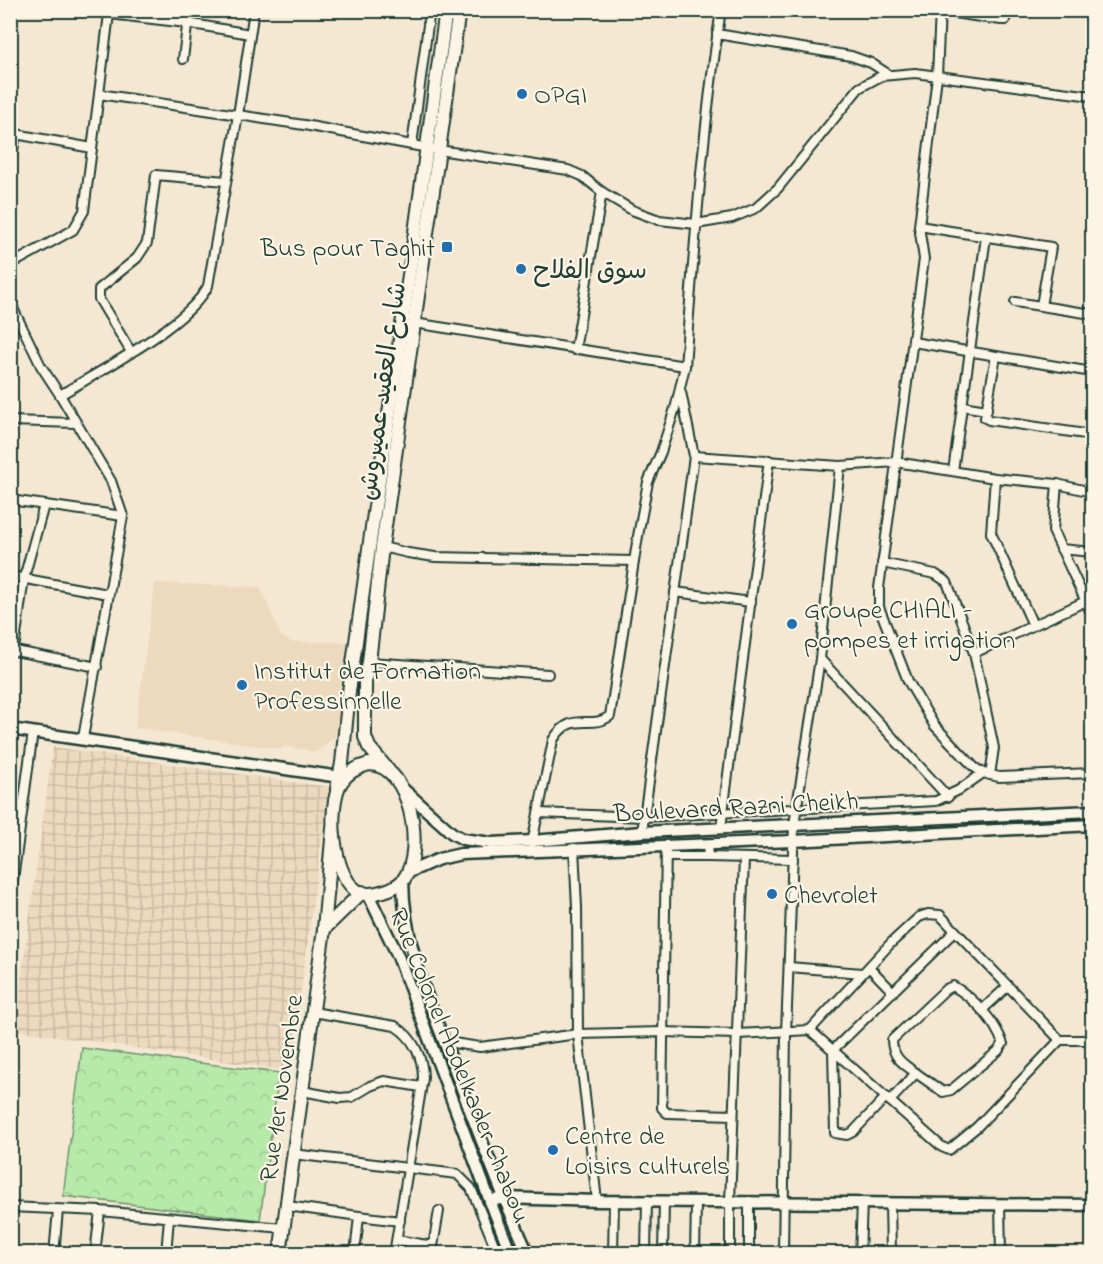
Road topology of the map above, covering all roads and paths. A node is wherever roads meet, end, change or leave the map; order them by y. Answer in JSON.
{"nodes":[{"id":1,"x":92,"y":10,"type":"edge"},
{"id":2,"x":189,"y":10,"type":"edge"},
{"id":3,"x":254,"y":10,"type":"edge"},
{"id":4,"x":430,"y":10,"type":"edge"},
{"id":5,"x":446,"y":10,"type":"edge"},
{"id":6,"x":459,"y":10,"type":"edge"},
{"id":7,"x":721,"y":10,"type":"edge"},
{"id":8,"x":940,"y":10,"type":"edge"},
{"id":9,"x":1007,"y":10,"type":"edge"},
{"id":10,"x":109,"y":12,"type":"edge"},
{"id":11,"x":187,"y":23,"type":"junction"},
{"id":12,"x":250,"y":34,"type":"junction"},
{"id":13,"x":717,"y":34,"type":"junction"},
{"id":14,"x":183,"y":59,"type":"dead end"},
{"id":15,"x":888,"y":74,"type":"junction"},
{"id":16,"x":937,"y":76,"type":"junction"},
{"id":17,"x":99,"y":94,"type":"junction"},
{"id":18,"x":1092,"y":96,"type":"edge"},
{"id":19,"x":238,"y":116,"type":"junction"},
{"id":20,"x":13,"y":134,"type":"edge"},
{"id":21,"x":412,"y":145,"type":"junction"},
{"id":22,"x":92,"y":148,"type":"junction"},
{"id":23,"x":433,"y":149,"type":"junction"},
{"id":24,"x":10,"y":165,"type":"edge"},
{"id":25,"x":226,"y":181,"type":"junction"},
{"id":26,"x":602,"y":192,"type":"junction"},
{"id":27,"x":696,"y":224,"type":"junction"},
{"id":28,"x":919,"y":226,"type":"junction"},
{"id":29,"x":986,"y":237,"type":"junction"},
{"id":30,"x":10,"y":265,"type":"edge"},
{"id":31,"x":10,"y":302,"type":"edge"},
{"id":32,"x":1015,"y":302,"type":"dead end"},
{"id":33,"x":1041,"y":306,"type":"junction"},
{"id":34,"x":1092,"y":314,"type":"edge"},
{"id":35,"x":414,"y":323,"type":"junction"},
{"id":36,"x":913,"y":342,"type":"junction"},
{"id":37,"x":575,"y":350,"type":"junction"},
{"id":38,"x":130,"y":352,"type":"junction"},
{"id":39,"x":970,"y":352,"type":"junction"},
{"id":40,"x":996,"y":356,"type":"junction"},
{"id":41,"x":685,"y":366,"type":"junction"},
{"id":42,"x":1092,"y":372,"type":"edge"},
{"id":43,"x":680,"y":388,"type":"junction"},
{"id":44,"x":60,"y":395,"type":"junction"},
{"id":45,"x":962,"y":406,"type":"junction"},
{"id":46,"x":987,"y":410,"type":"junction"},
{"id":47,"x":10,"y":420,"type":"edge"},
{"id":48,"x":76,"y":423,"type":"junction"},
{"id":49,"x":1092,"y":435,"type":"edge"},
{"id":50,"x":694,"y":456,"type":"junction"},
{"id":51,"x":769,"y":460,"type":"junction"},
{"id":52,"x":896,"y":462,"type":"junction"},
{"id":53,"x":840,"y":466,"type":"junction"},
{"id":54,"x":953,"y":471,"type":"junction"},
{"id":55,"x":995,"y":478,"type":"junction"},
{"id":56,"x":1057,"y":484,"type":"junction"},
{"id":57,"x":1092,"y":492,"type":"edge"},
{"id":58,"x":10,"y":500,"type":"edge"},
{"id":59,"x":44,"y":505,"type":"junction"},
{"id":60,"x":123,"y":516,"type":"junction"},
{"id":61,"x":382,"y":547,"type":"junction"},
{"id":62,"x":1061,"y":549,"type":"junction"},
{"id":63,"x":1092,"y":552,"type":"edge"},
{"id":64,"x":634,"y":561,"type":"junction"},
{"id":65,"x":882,"y":563,"type":"junction"},
{"id":66,"x":10,"y":576,"type":"edge"},
{"id":67,"x":24,"y":578,"type":"junction"},
{"id":68,"x":675,"y":592,"type":"junction"},
{"id":69,"x":108,"y":594,"type":"junction"},
{"id":70,"x":1086,"y":601,"type":"junction"},
{"id":71,"x":751,"y":602,"type":"junction"},
{"id":72,"x":1092,"y":615,"type":"edge"},
{"id":73,"x":1033,"y":625,"type":"junction"},
{"id":74,"x":12,"y":650,"type":"edge"},
{"id":75,"x":974,"y":653,"type":"junction"},
{"id":76,"x":820,"y":659,"type":"junction"},
{"id":77,"x":369,"y":662,"type":"junction"},
{"id":78,"x":97,"y":667,"type":"junction"},
{"id":79,"x":548,"y":674,"type":"dead end"},
{"id":80,"x":10,"y":729,"type":"edge"},
{"id":81,"x":33,"y":732,"type":"junction"},
{"id":82,"x":83,"y":738,"type":"junction"},
{"id":83,"x":388,"y":770,"type":"junction"},
{"id":84,"x":1092,"y":773,"type":"edge"},
{"id":85,"x":986,"y":774,"type":"junction"},
{"id":86,"x":343,"y":779,"type":"junction"},
{"id":87,"x":402,"y":787,"type":"junction"},
{"id":88,"x":948,"y":797,"type":"junction"},
{"id":89,"x":798,"y":807,"type":"junction"},
{"id":90,"x":1092,"y":811,"type":"edge"},
{"id":91,"x":724,"y":812,"type":"junction"},
{"id":92,"x":538,"y":813,"type":"junction"},
{"id":93,"x":644,"y":817,"type":"junction"},
{"id":94,"x":794,"y":825,"type":"junction"},
{"id":95,"x":1092,"y":825,"type":"edge"},
{"id":96,"x":333,"y":828,"type":"junction"},
{"id":97,"x":721,"y":828,"type":"junction"},
{"id":98,"x":642,"y":832,"type":"junction"},
{"id":99,"x":793,"y":841,"type":"junction"},
{"id":100,"x":707,"y":844,"type":"junction"},
{"id":101,"x":666,"y":845,"type":"junction"},
{"id":102,"x":531,"y":846,"type":"junction"},
{"id":103,"x":574,"y":848,"type":"junction"},
{"id":104,"x":666,"y":857,"type":"junction"},
{"id":105,"x":708,"y":857,"type":"junction"},
{"id":106,"x":744,"y":859,"type":"junction"},
{"id":107,"x":793,"y":859,"type":"junction"},
{"id":108,"x":13,"y":874,"type":"edge"},
{"id":109,"x":405,"y":876,"type":"junction"},
{"id":110,"x":365,"y":893,"type":"junction"},
{"id":111,"x":10,"y":902,"type":"edge"},
{"id":112,"x":324,"y":929,"type":"junction"},
{"id":113,"x":956,"y":931,"type":"junction"},
{"id":114,"x":789,"y":967,"type":"junction"},
{"id":115,"x":866,"y":970,"type":"junction"},
{"id":116,"x":1008,"y":986,"type":"junction"},
{"id":117,"x":893,"y":992,"type":"junction"},
{"id":118,"x":982,"y":1010,"type":"junction"},
{"id":119,"x":313,"y":1012,"type":"junction"},
{"id":120,"x":810,"y":1030,"type":"junction"},
{"id":121,"x":663,"y":1032,"type":"junction"},
{"id":122,"x":786,"y":1033,"type":"junction"},
{"id":123,"x":578,"y":1034,"type":"junction"},
{"id":124,"x":736,"y":1034,"type":"junction"},
{"id":125,"x":1060,"y":1040,"type":"junction"},
{"id":126,"x":1092,"y":1040,"type":"edge"},
{"id":127,"x":446,"y":1047,"type":"junction"},
{"id":128,"x":833,"y":1050,"type":"junction"},
{"id":129,"x":916,"y":1073,"type":"junction"},
{"id":130,"x":421,"y":1087,"type":"junction"},
{"id":131,"x":302,"y":1091,"type":"junction"},
{"id":132,"x":888,"y":1099,"type":"junction"},
{"id":133,"x":733,"y":1115,"type":"junction"},
{"id":134,"x":293,"y":1154,"type":"junction"},
{"id":135,"x":409,"y":1169,"type":"junction"},
{"id":136,"x":504,"y":1198,"type":"junction"},
{"id":137,"x":647,"y":1200,"type":"junction"},
{"id":138,"x":490,"y":1201,"type":"junction"},
{"id":139,"x":597,"y":1201,"type":"junction"},
{"id":140,"x":614,"y":1201,"type":"junction"},
{"id":141,"x":664,"y":1201,"type":"junction"},
{"id":142,"x":696,"y":1201,"type":"junction"},
{"id":143,"x":730,"y":1201,"type":"junction"},
{"id":144,"x":749,"y":1202,"type":"junction"},
{"id":145,"x":783,"y":1202,"type":"junction"},
{"id":146,"x":862,"y":1202,"type":"junction"},
{"id":147,"x":890,"y":1203,"type":"junction"},
{"id":148,"x":1000,"y":1204,"type":"junction"},
{"id":149,"x":1092,"y":1205,"type":"edge"},
{"id":150,"x":287,"y":1206,"type":"junction"},
{"id":151,"x":10,"y":1207,"type":"edge"},
{"id":152,"x":58,"y":1210,"type":"junction"},
{"id":153,"x":100,"y":1211,"type":"junction"},
{"id":154,"x":439,"y":1211,"type":"dead end"},
{"id":155,"x":359,"y":1216,"type":"junction"},
{"id":156,"x":170,"y":1218,"type":"junction"},
{"id":157,"x":400,"y":1221,"type":"junction"},
{"id":158,"x":283,"y":1228,"type":"junction"},
{"id":159,"x":397,"y":1240,"type":"junction"},
{"id":160,"x":432,"y":1250,"type":"edge"},
{"id":161,"x":281,"y":1253,"type":"edge"},
{"id":162,"x":54,"y":1254,"type":"edge"},
{"id":163,"x":94,"y":1254,"type":"edge"},
{"id":164,"x":165,"y":1254,"type":"edge"},
{"id":165,"x":355,"y":1254,"type":"edge"},
{"id":166,"x":394,"y":1254,"type":"edge"},
{"id":167,"x":498,"y":1254,"type":"edge"},
{"id":168,"x":511,"y":1254,"type":"edge"},
{"id":169,"x":528,"y":1254,"type":"edge"},
{"id":170,"x":613,"y":1254,"type":"edge"},
{"id":171,"x":646,"y":1254,"type":"edge"},
{"id":172,"x":663,"y":1254,"type":"edge"},
{"id":173,"x":695,"y":1254,"type":"edge"},
{"id":174,"x":730,"y":1254,"type":"edge"},
{"id":175,"x":749,"y":1254,"type":"edge"},
{"id":176,"x":783,"y":1254,"type":"edge"},
{"id":177,"x":860,"y":1254,"type":"edge"},
{"id":178,"x":891,"y":1254,"type":"edge"},
{"id":179,"x":1000,"y":1254,"type":"edge"}],
"edges":[{"from":1,"to":10,"type":"street"},
{"from":2,"to":11,"type":"street"},
{"from":3,"to":12,"type":"street"},
{"from":4,"to":21,"type":"street"},
{"from":5,"to":23,"type":"main road","name":"شارع العقيد عميروش"},
{"from":6,"to":23,"type":"main road","name":"شارع العقيد عميروش"},
{"from":7,"to":13,"type":"street"},
{"from":8,"to":9,"type":"street"},
{"from":8,"to":16,"type":"street"},
{"from":10,"to":11,"type":"street"},
{"from":10,"to":17,"type":"street"},
{"from":11,"to":12,"type":"street"},
{"from":11,"to":14,"type":"street"},
{"from":12,"to":19,"type":"street"},
{"from":13,"to":15,"type":"street"},
{"from":13,"to":27,"type":"street"},
{"from":15,"to":16,"type":"street"},
{"from":15,"to":27,"type":"street"},
{"from":16,"to":18,"type":"street"},
{"from":16,"to":28,"type":"street"},
{"from":17,"to":19,"type":"street"},
{"from":17,"to":22,"type":"street"},
{"from":19,"to":21,"type":"street"},
{"from":19,"to":25,"type":"street"},
{"from":20,"to":22,"type":"street"},
{"from":20,"to":24,"type":"street"},
{"from":21,"to":23,"type":"street"},
{"from":22,"to":30,"type":"street"},
{"from":23,"to":26,"type":"street"},
{"from":23,"to":35,"type":"main road","name":"شارع العقيد عميروش"},
{"from":23,"to":86,"type":"main road","name":"شارع العقيد عميروش"},
{"from":25,"to":38,"type":"street"},
{"from":25,"to":38,"type":"street"},
{"from":26,"to":27,"type":"street"},
{"from":26,"to":37,"type":"street"},
{"from":27,"to":41,"type":"street"},
{"from":28,"to":29,"type":"street"},
{"from":28,"to":36,"type":"street"},
{"from":29,"to":33,"type":"street"},
{"from":29,"to":39,"type":"street"},
{"from":31,"to":44,"type":"street"},
{"from":32,"to":33,"type":"street"},
{"from":33,"to":34,"type":"street"},
{"from":35,"to":37,"type":"street"},
{"from":35,"to":61,"type":"main road","name":"شارع العقيد عميروش"},
{"from":36,"to":39,"type":"street"},
{"from":36,"to":52,"type":"street"},
{"from":37,"to":41,"type":"street"},
{"from":38,"to":44,"type":"street"},
{"from":39,"to":40,"type":"street"},
{"from":39,"to":45,"type":"street"},
{"from":40,"to":42,"type":"street"},
{"from":40,"to":46,"type":"street"},
{"from":41,"to":43,"type":"street"},
{"from":43,"to":50,"type":"street"},
{"from":43,"to":64,"type":"street"},
{"from":44,"to":48,"type":"street"},
{"from":45,"to":46,"type":"street"},
{"from":45,"to":54,"type":"street"},
{"from":46,"to":49,"type":"street"},
{"from":47,"to":48,"type":"street"},
{"from":48,"to":60,"type":"street"},
{"from":50,"to":51,"type":"street"},
{"from":50,"to":68,"type":"street"},
{"from":51,"to":53,"type":"street"},
{"from":51,"to":71,"type":"street"},
{"from":52,"to":53,"type":"street"},
{"from":52,"to":54,"type":"street"},
{"from":52,"to":65,"type":"street"},
{"from":53,"to":76,"type":"street"},
{"from":54,"to":55,"type":"street"},
{"from":55,"to":56,"type":"street"},
{"from":55,"to":73,"type":"street"},
{"from":56,"to":57,"type":"street"},
{"from":56,"to":62,"type":"street"},
{"from":58,"to":59,"type":"street"},
{"from":59,"to":60,"type":"street"},
{"from":59,"to":67,"type":"street"},
{"from":60,"to":69,"type":"street"},
{"from":61,"to":64,"type":"street"},
{"from":61,"to":77,"type":"main road","name":"شارع العقيد عميروش"},
{"from":62,"to":63,"type":"street"},
{"from":62,"to":70,"type":"street"},
{"from":64,"to":92,"type":"street"},
{"from":65,"to":75,"type":"street"},
{"from":65,"to":85,"type":"street"},
{"from":66,"to":67,"type":"street"},
{"from":67,"to":69,"type":"street"},
{"from":67,"to":74,"type":"street"},
{"from":68,"to":71,"type":"street"},
{"from":68,"to":93,"type":"street"},
{"from":69,"to":78,"type":"street"},
{"from":70,"to":72,"type":"street"},
{"from":70,"to":73,"type":"street"},
{"from":71,"to":91,"type":"street"},
{"from":73,"to":75,"type":"street"},
{"from":74,"to":78,"type":"street"},
{"from":75,"to":85,"type":"street"},
{"from":76,"to":88,"type":"street"},
{"from":76,"to":89,"type":"street"},
{"from":77,"to":79,"type":"street"},
{"from":77,"to":83,"type":"main road","name":"شارع العقيد عميروش"},
{"from":78,"to":82,"type":"street"},
{"from":80,"to":81,"type":"main road"},
{"from":81,"to":82,"type":"main road"},
{"from":81,"to":108,"type":"street"},
{"from":82,"to":86,"type":"main road"},
{"from":83,"to":86,"type":"main road"},
{"from":83,"to":87,"type":"main road"},
{"from":84,"to":85,"type":"street"},
{"from":85,"to":88,"type":"street"},
{"from":86,"to":96,"type":"main road"},
{"from":87,"to":102,"type":"main road","name":"Boulevard Razni Cheikh"},
{"from":87,"to":109,"type":"main road"},
{"from":88,"to":89,"type":"street"},
{"from":89,"to":91,"type":"street"},
{"from":89,"to":94,"type":"street"},
{"from":90,"to":94,"type":"main road","name":"Boulevard Razni Cheikh"},
{"from":91,"to":93,"type":"street"},
{"from":91,"to":97,"type":"street"},
{"from":92,"to":93,"type":"street"},
{"from":92,"to":102,"type":"street"},
{"from":93,"to":98,"type":"street"},
{"from":94,"to":97,"type":"main road","name":"Boulevard Razni Cheikh"},
{"from":94,"to":99,"type":"street"},
{"from":95,"to":99,"type":"main road","name":"Boulevard Razni Cheikh"},
{"from":96,"to":110,"type":"main road"},
{"from":96,"to":112,"type":"main road","name":"Rue 1er Novembre"},
{"from":97,"to":98,"type":"main road","name":"Boulevard Razni Cheikh"},
{"from":98,"to":102,"type":"main road","name":"Boulevard Razni Cheikh"},
{"from":99,"to":100,"type":"main road","name":"Boulevard Razni Cheikh"},
{"from":99,"to":107,"type":"street"},
{"from":100,"to":101,"type":"main road","name":"Boulevard Razni Cheikh"},
{"from":100,"to":105,"type":"street"},
{"from":101,"to":103,"type":"main road","name":"Boulevard Razni Cheikh"},
{"from":101,"to":104,"type":"street"},
{"from":102,"to":103,"type":"main road","name":"Boulevard Razni Cheikh"},
{"from":102,"to":109,"type":"main road","name":"Boulevard Razni Cheikh"},
{"from":103,"to":123,"type":"street"},
{"from":104,"to":105,"type":"street"},
{"from":104,"to":121,"type":"street"},
{"from":105,"to":106,"type":"street"},
{"from":106,"to":107,"type":"street"},
{"from":106,"to":124,"type":"street"},
{"from":107,"to":114,"type":"street"},
{"from":108,"to":111,"type":"street"},
{"from":109,"to":110,"type":"main road"},
{"from":109,"to":127,"type":"main road","name":"Rue Colonel Abdelkader Chabou"},
{"from":110,"to":112,"type":"main road"},
{"from":110,"to":138,"type":"main road","name":"Rue Colonel Abdelkader Chabou"},
{"from":112,"to":119,"type":"main road","name":"Rue 1er Novembre"},
{"from":113,"to":115,"type":"street"},
{"from":113,"to":116,"type":"street"},
{"from":113,"to":117,"type":"street"},
{"from":114,"to":115,"type":"street"},
{"from":114,"to":122,"type":"street"},
{"from":115,"to":117,"type":"street"},
{"from":115,"to":120,"type":"street"},
{"from":116,"to":118,"type":"street"},
{"from":116,"to":125,"type":"street"},
{"from":117,"to":128,"type":"street"},
{"from":118,"to":129,"type":"street"},
{"from":118,"to":129,"type":"street"},
{"from":119,"to":130,"type":"street"},
{"from":119,"to":131,"type":"main road","name":"Rue 1er Novembre"},
{"from":120,"to":122,"type":"street"},
{"from":120,"to":128,"type":"street"},
{"from":121,"to":123,"type":"street"},
{"from":121,"to":124,"type":"street"},
{"from":121,"to":133,"type":"street"},
{"from":122,"to":124,"type":"street"},
{"from":122,"to":145,"type":"street"},
{"from":123,"to":127,"type":"street"},
{"from":123,"to":139,"type":"street"},
{"from":124,"to":133,"type":"street"},
{"from":125,"to":126,"type":"street"},
{"from":125,"to":132,"type":"street"},
{"from":127,"to":136,"type":"main road","name":"Rue Colonel Abdelkader Chabou"},
{"from":128,"to":132,"type":"street"},
{"from":128,"to":132,"type":"street"},
{"from":129,"to":132,"type":"street"},
{"from":130,"to":131,"type":"street"},
{"from":130,"to":135,"type":"street"},
{"from":131,"to":134,"type":"main road","name":"Rue 1er Novembre"},
{"from":133,"to":143,"type":"street"},
{"from":134,"to":135,"type":"street"},
{"from":134,"to":150,"type":"main road","name":"Rue 1er Novembre"},
{"from":135,"to":157,"type":"street"},
{"from":135,"to":167,"type":"street"},
{"from":136,"to":138,"type":"main road"},
{"from":136,"to":139,"type":"main road"},
{"from":136,"to":169,"type":"main road","name":"Rue Colonel Abdelkader Chabou"},
{"from":137,"to":140,"type":"main road"},
{"from":137,"to":141,"type":"main road"},
{"from":137,"to":171,"type":"street"},
{"from":138,"to":168,"type":"main road","name":"Rue Colonel Abdelkader Chabou"},
{"from":139,"to":140,"type":"main road"},
{"from":140,"to":170,"type":"street"},
{"from":141,"to":142,"type":"main road"},
{"from":141,"to":172,"type":"street"},
{"from":142,"to":143,"type":"main road"},
{"from":142,"to":173,"type":"street"},
{"from":143,"to":144,"type":"main road"},
{"from":143,"to":174,"type":"street"},
{"from":144,"to":145,"type":"main road"},
{"from":144,"to":175,"type":"street"},
{"from":145,"to":146,"type":"main road"},
{"from":145,"to":176,"type":"street"},
{"from":146,"to":147,"type":"main road"},
{"from":146,"to":177,"type":"street"},
{"from":147,"to":148,"type":"main road"},
{"from":147,"to":178,"type":"street"},
{"from":148,"to":149,"type":"main road"},
{"from":148,"to":179,"type":"street"},
{"from":150,"to":155,"type":"street"},
{"from":150,"to":158,"type":"main road","name":"Rue 1er Novembre"},
{"from":151,"to":152,"type":"street"},
{"from":152,"to":153,"type":"street"},
{"from":152,"to":162,"type":"street"},
{"from":153,"to":156,"type":"street"},
{"from":153,"to":163,"type":"street"},
{"from":154,"to":160,"type":"street"},
{"from":155,"to":157,"type":"street"},
{"from":155,"to":165,"type":"street"},
{"from":156,"to":158,"type":"street"},
{"from":156,"to":164,"type":"street"},
{"from":157,"to":159,"type":"street"},
{"from":158,"to":161,"type":"main road","name":"Rue 1er Novembre"},
{"from":159,"to":160,"type":"street"},
{"from":159,"to":166,"type":"street"}]}
